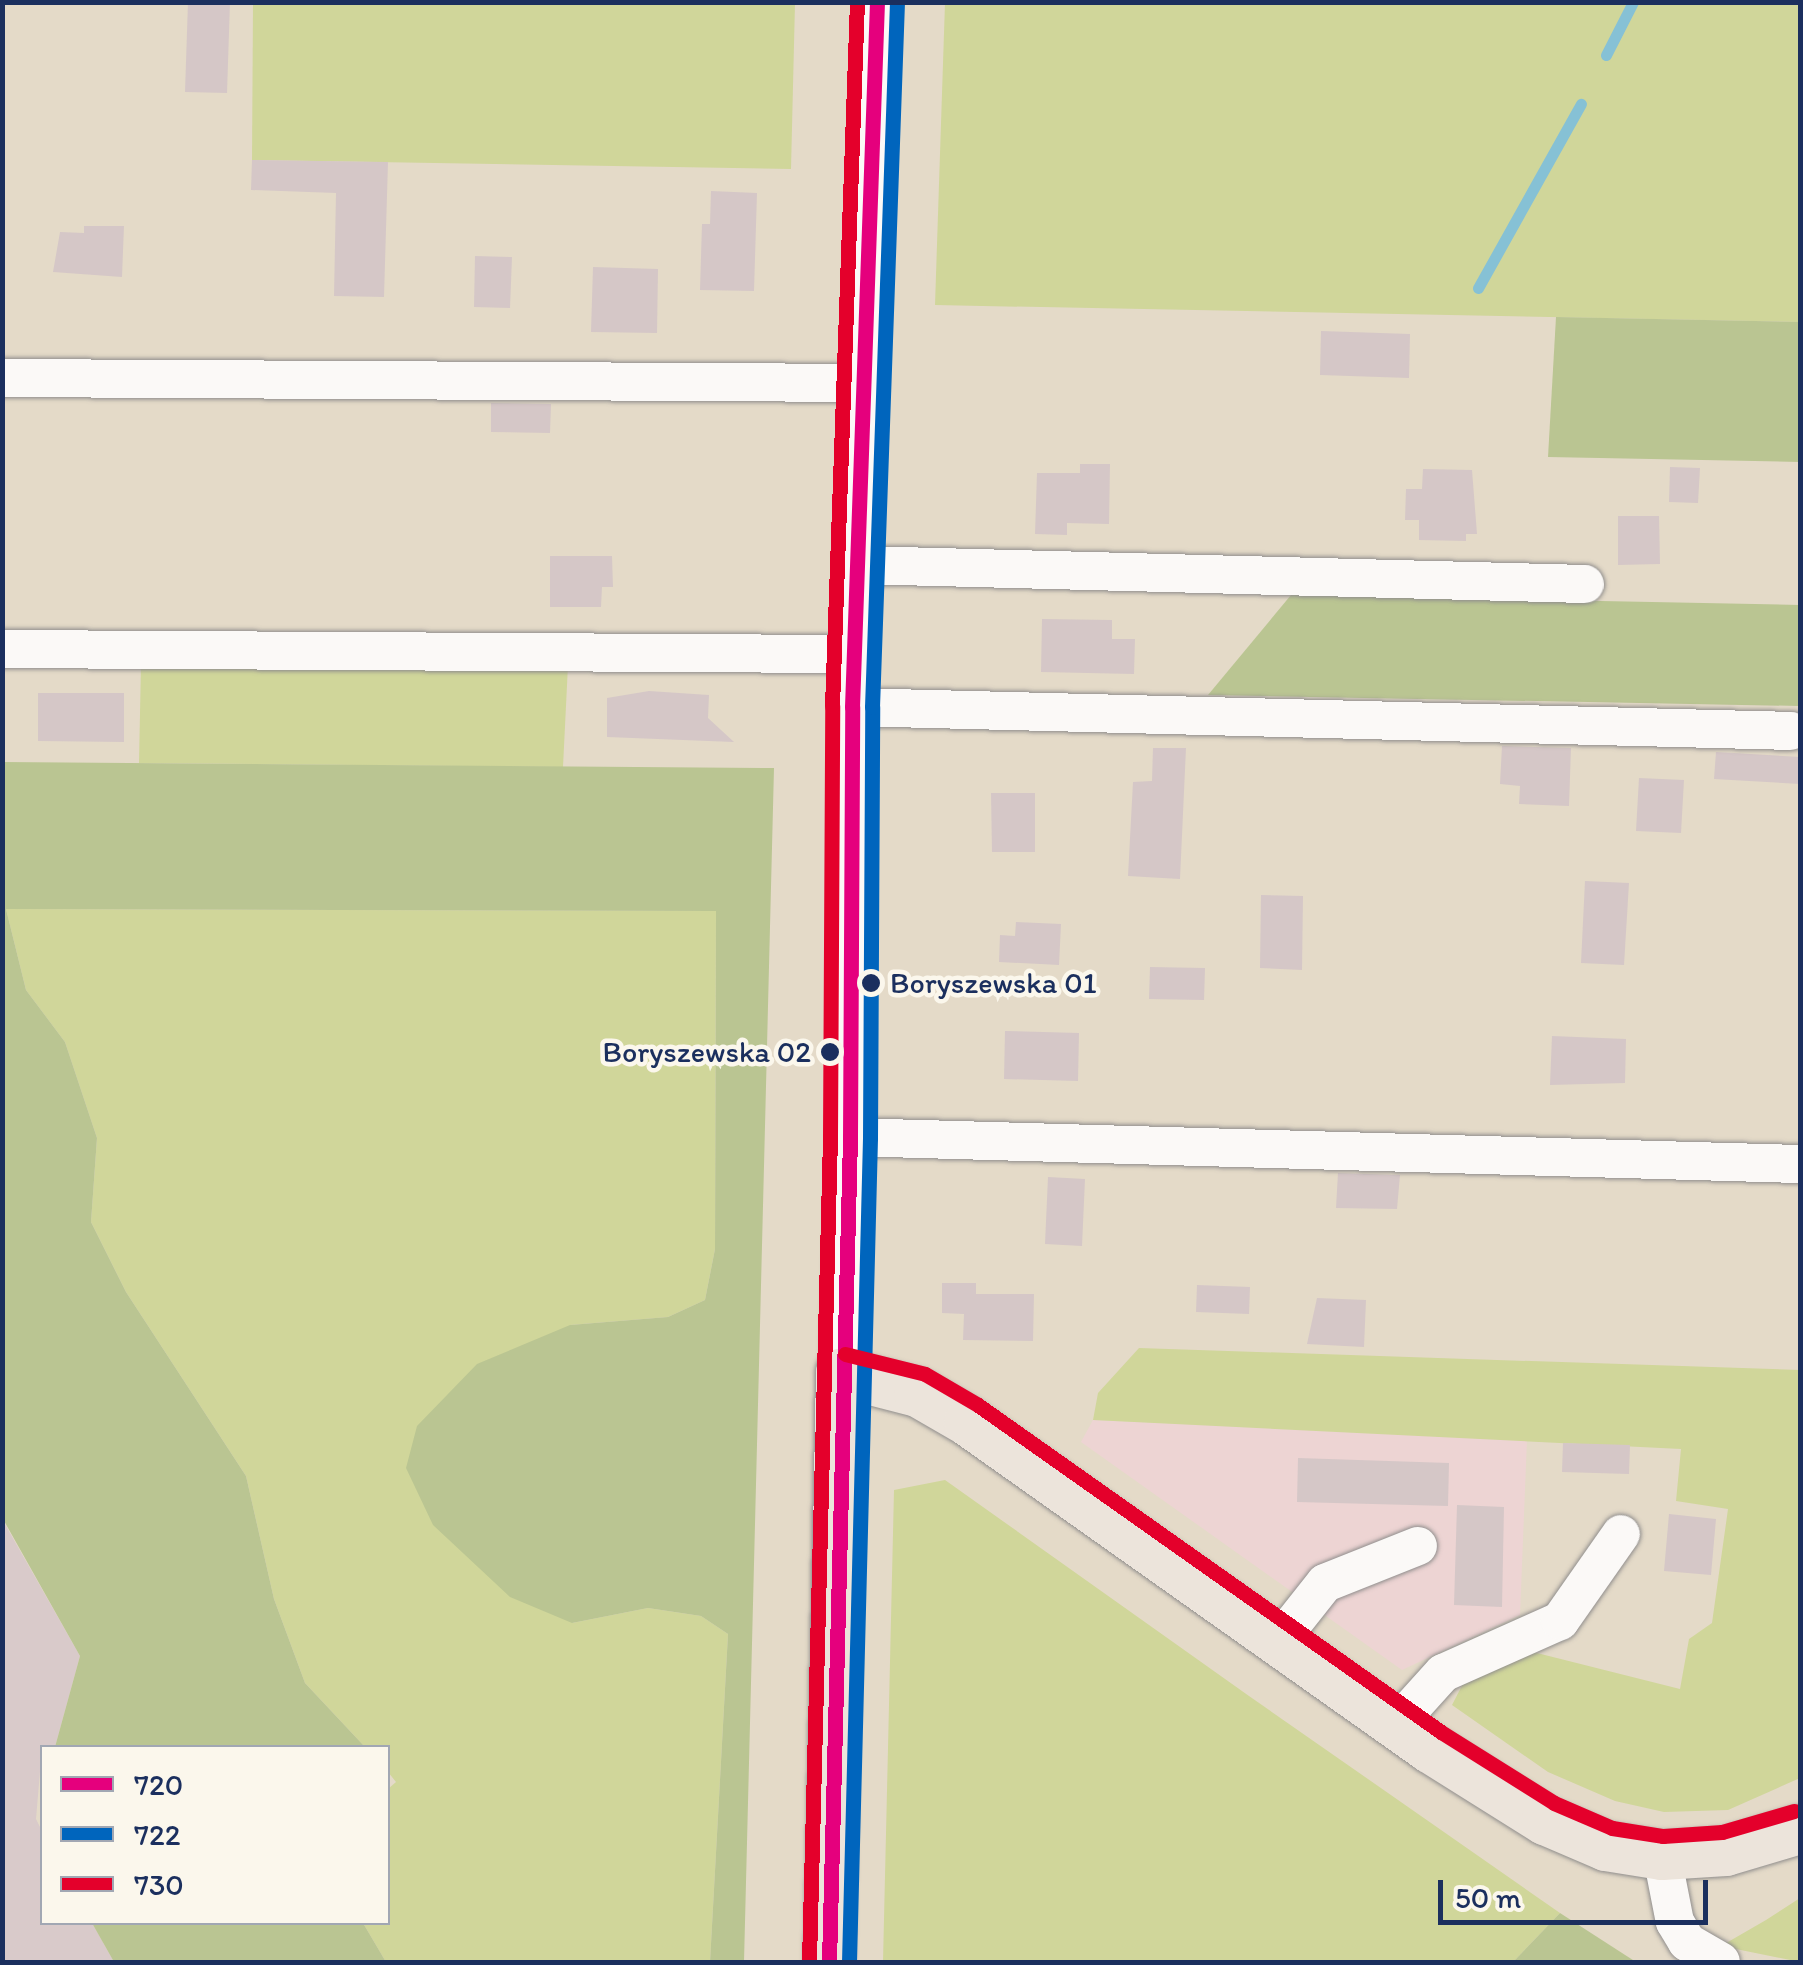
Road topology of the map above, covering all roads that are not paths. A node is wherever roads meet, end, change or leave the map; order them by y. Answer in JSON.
{"nodes":[{"id":1,"x":877,"y":2,"type":"edge"},
{"id":2,"x":2,"y":378,"type":"edge"},
{"id":3,"x":867,"y":383,"type":"junction"},
{"id":4,"x":860,"y":565,"type":"junction"},
{"id":5,"x":1585,"y":584,"type":"dead end"},
{"id":6,"x":2,"y":650,"type":"edge"},
{"id":7,"x":855,"y":654,"type":"junction"},
{"id":8,"x":852,"y":707,"type":"junction"},
{"id":9,"x":1792,"y":731,"type":"dead end"},
{"id":10,"x":850,"y":1137,"type":"junction"},
{"id":11,"x":1800,"y":1164,"type":"edge"},
{"id":12,"x":840,"y":1373,"type":"junction"},
{"id":13,"x":1621,"y":1534,"type":"dead end"},
{"id":14,"x":1418,"y":1546,"type":"dead end"},
{"id":15,"x":1279,"y":1641,"type":"junction"},
{"id":16,"x":1396,"y":1725,"type":"junction"},
{"id":17,"x":1800,"y":1830,"type":"edge"},
{"id":18,"x":1662,"y":1856,"type":"junction"},
{"id":19,"x":829,"y":1962,"type":"edge"},
{"id":20,"x":1721,"y":1962,"type":"edge"}],
"edges":[{"from":1,"to":3,"type":"street"},
{"from":2,"to":3,"type":"street"},
{"from":3,"to":4,"type":"street"},
{"from":4,"to":5,"type":"street"},
{"from":4,"to":7,"type":"street"},
{"from":6,"to":7,"type":"street"},
{"from":7,"to":8,"type":"street"},
{"from":8,"to":9,"type":"street"},
{"from":8,"to":10,"type":"street"},
{"from":10,"to":11,"type":"street"},
{"from":10,"to":12,"type":"street"},
{"from":12,"to":15,"type":"main road"},
{"from":12,"to":19,"type":"main road"},
{"from":13,"to":16,"type":"street"},
{"from":14,"to":15,"type":"street"},
{"from":15,"to":16,"type":"main road"},
{"from":16,"to":18,"type":"main road"},
{"from":17,"to":18,"type":"main road"},
{"from":18,"to":20,"type":"street"}]}
